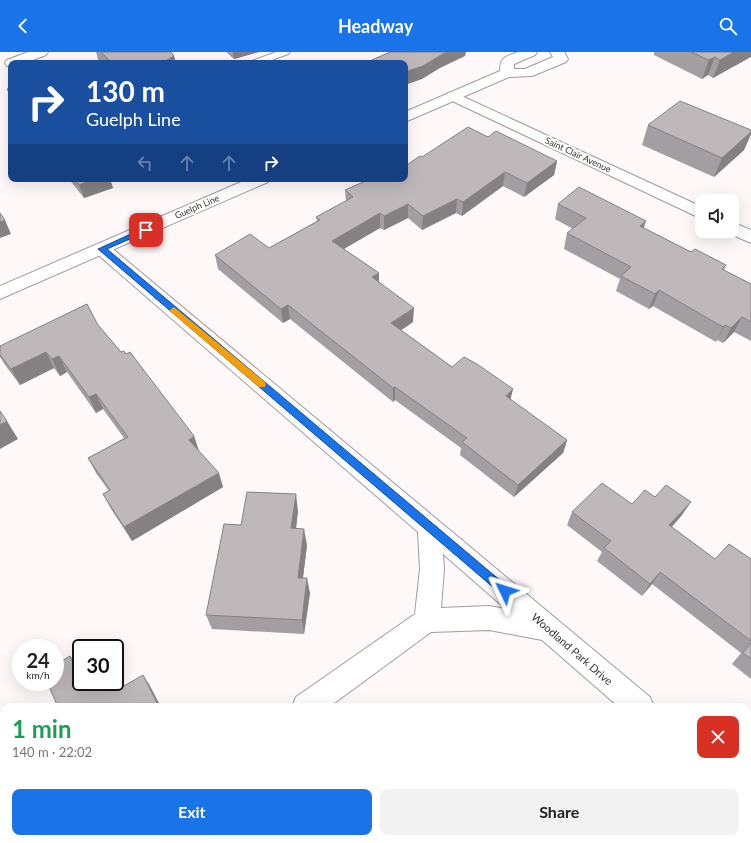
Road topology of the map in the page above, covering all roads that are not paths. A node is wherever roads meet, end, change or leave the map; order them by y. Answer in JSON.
{"nodes":[{"id":1,"x":41,"y":52,"type":"edge"},
{"id":2,"x":285,"y":52,"type":"edge"},
{"id":3,"x":530,"y":52,"type":"edge"},
{"id":4,"x":557,"y":52,"type":"edge"},
{"id":5,"x":20,"y":60,"type":"edge"},
{"id":6,"x":263,"y":60,"type":"edge"},
{"id":7,"x":507,"y":73,"type":"junction"},
{"id":8,"x":453,"y":96,"type":"junction"},
{"id":9,"x":408,"y":116,"type":"edge"},
{"id":10,"x":255,"y":182,"type":"edge"},
{"id":11,"x":695,"y":211,"type":"edge"},
{"id":12,"x":739,"y":231,"type":"edge"},
{"id":13,"x":751,"y":237,"type":"edge"},
{"id":14,"x":102,"y":249,"type":"junction"},
{"id":15,"x":0,"y":293,"type":"edge"},
{"id":16,"x":429,"y":526,"type":"junction"},
{"id":17,"x":427,"y":620,"type":"junction"},
{"id":18,"x":550,"y":629,"type":"junction"},
{"id":19,"x":312,"y":703,"type":"edge"},
{"id":20,"x":635,"y":703,"type":"edge"}],
"edges":[{"from":1,"to":5,"type":"street"},
{"from":2,"to":6,"type":"lane"},
{"from":3,"to":7,"type":"street"},
{"from":4,"to":7,"type":"street"},
{"from":7,"to":8,"type":"street"},
{"from":8,"to":9,"type":"street"},
{"from":8,"to":11,"type":"street","name":"Saint Clair Avenue"},
{"from":10,"to":14,"type":"street","name":"Guelph Line"},
{"from":12,"to":13,"type":"street"},
{"from":14,"to":15,"type":"street","name":"Guelph Line"},
{"from":14,"to":16,"type":"street","name":"Woodland Park Drive"},
{"from":16,"to":17,"type":"street"},
{"from":16,"to":18,"type":"street","name":"Woodland Park Drive"},
{"from":17,"to":18,"type":"street"},
{"from":17,"to":19,"type":"street"},
{"from":18,"to":20,"type":"street","name":"Woodland Park Drive"}]}
